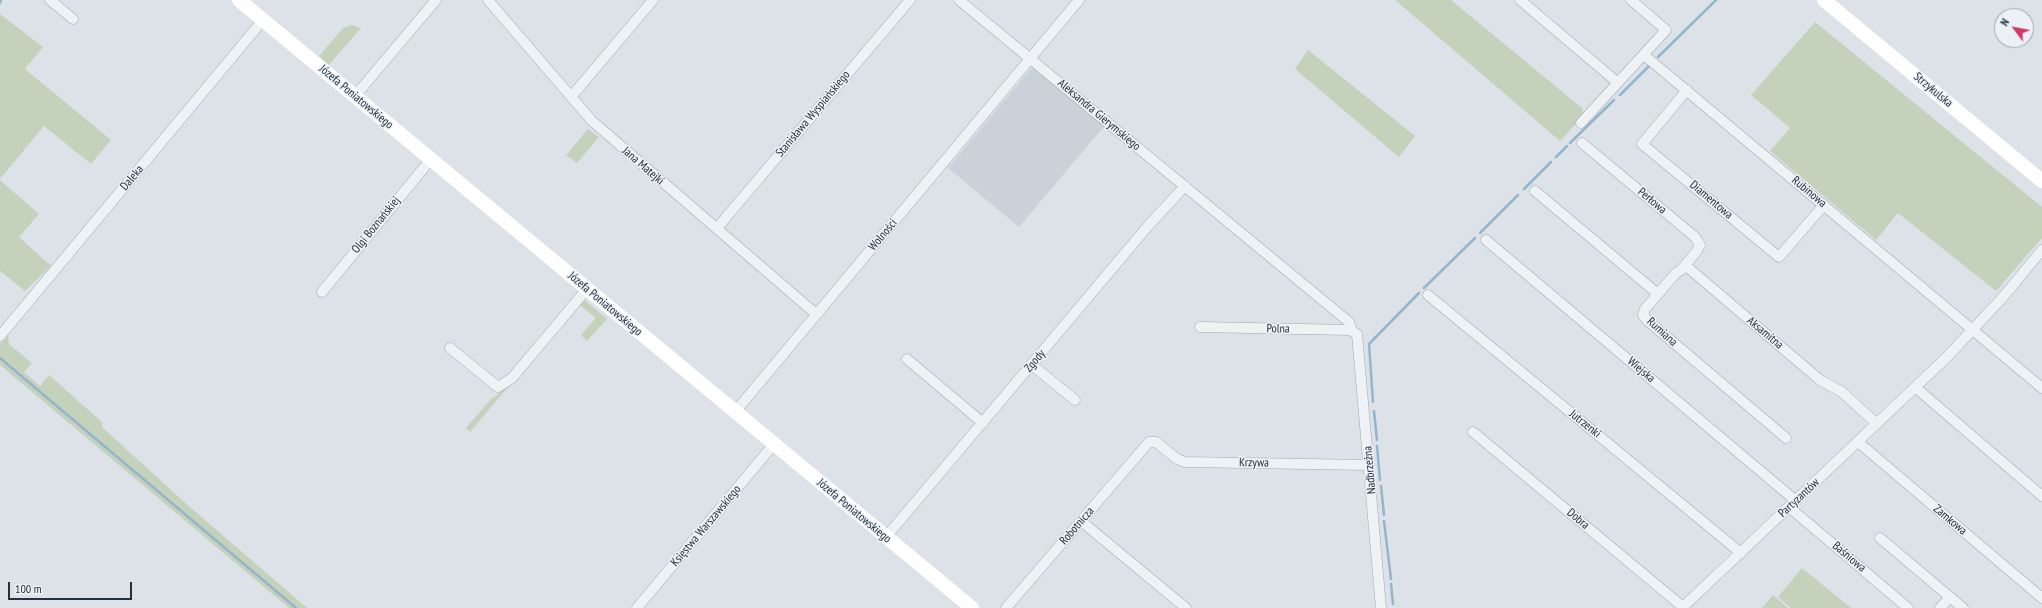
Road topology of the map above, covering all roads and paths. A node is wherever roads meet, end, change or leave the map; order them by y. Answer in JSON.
{"nodes":[{"id":1,"x":50,"y":0,"type":"edge"},
{"id":2,"x":239,"y":0,"type":"edge"},
{"id":3,"x":436,"y":0,"type":"edge"},
{"id":4,"x":488,"y":0,"type":"edge"},
{"id":5,"x":653,"y":0,"type":"edge"},
{"id":6,"x":910,"y":0,"type":"edge"},
{"id":7,"x":959,"y":0,"type":"edge"},
{"id":8,"x":1079,"y":0,"type":"edge"},
{"id":9,"x":1520,"y":0,"type":"edge"},
{"id":10,"x":1631,"y":0,"type":"edge"},
{"id":11,"x":1824,"y":0,"type":"edge"},
{"id":12,"x":73,"y":19,"type":"dead end"},
{"id":13,"x":263,"y":20,"type":"junction"},
{"id":14,"x":1644,"y":55,"type":"junction"},
{"id":15,"x":1030,"y":59,"type":"junction"},
{"id":16,"x":1617,"y":82,"type":"junction"},
{"id":17,"x":1687,"y":90,"type":"junction"},
{"id":18,"x":355,"y":96,"type":"junction"},
{"id":19,"x":571,"y":97,"type":"junction"},
{"id":20,"x":1581,"y":122,"type":"dead end"},
{"id":21,"x":1582,"y":143,"type":"dead end"},
{"id":22,"x":431,"y":159,"type":"junction"},
{"id":23,"x":2042,"y":181,"type":"edge"},
{"id":24,"x":1185,"y":186,"type":"junction"},
{"id":25,"x":1535,"y":191,"type":"dead end"},
{"id":26,"x":1824,"y":205,"type":"junction"},
{"id":27,"x":716,"y":228,"type":"junction"},
{"id":28,"x":1486,"y":240,"type":"dead end"},
{"id":29,"x":2042,"y":250,"type":"edge"},
{"id":30,"x":1685,"y":265,"type":"junction"},
{"id":31,"x":586,"y":289,"type":"junction"},
{"id":32,"x":322,"y":292,"type":"dead end"},
{"id":33,"x":1658,"y":294,"type":"junction"},
{"id":34,"x":1428,"y":295,"type":"dead end"},
{"id":35,"x":816,"y":314,"type":"junction"},
{"id":36,"x":1200,"y":327,"type":"dead end"},
{"id":37,"x":1973,"y":330,"type":"junction"},
{"id":38,"x":1354,"y":332,"type":"junction"},
{"id":39,"x":0,"y":336,"type":"edge"},
{"id":40,"x":450,"y":348,"type":"dead end"},
{"id":41,"x":907,"y":359,"type":"dead end"},
{"id":42,"x":1032,"y":365,"type":"junction"},
{"id":43,"x":1915,"y":388,"type":"junction"},
{"id":44,"x":2042,"y":388,"type":"edge"},
{"id":45,"x":1076,"y":400,"type":"dead end"},
{"id":46,"x":735,"y":412,"type":"junction"},
{"id":47,"x":983,"y":423,"type":"junction"},
{"id":48,"x":1877,"y":424,"type":"junction"},
{"id":49,"x":1473,"y":432,"type":"dead end"},
{"id":50,"x":1786,"y":438,"type":"dead end"},
{"id":51,"x":1858,"y":442,"type":"junction"},
{"id":52,"x":774,"y":444,"type":"junction"},
{"id":53,"x":1146,"y":444,"type":"joint"},
{"id":54,"x":1369,"y":465,"type":"junction"},
{"id":55,"x":2042,"y":496,"type":"edge"},
{"id":56,"x":1793,"y":504,"type":"junction"},
{"id":57,"x":1081,"y":521,"type":"junction"},
{"id":58,"x":886,"y":537,"type":"junction"},
{"id":59,"x":1880,"y":538,"type":"dead end"},
{"id":60,"x":1741,"y":553,"type":"junction"},
{"id":61,"x":1950,"y":597,"type":"junction"},
{"id":62,"x":2042,"y":598,"type":"edge"},
{"id":63,"x":1683,"y":607,"type":"edge"},
{"id":64,"x":637,"y":608,"type":"edge"},
{"id":65,"x":972,"y":608,"type":"edge"},
{"id":66,"x":1006,"y":608,"type":"edge"},
{"id":67,"x":1186,"y":608,"type":"edge"},
{"id":68,"x":1381,"y":608,"type":"edge"},
{"id":69,"x":1908,"y":608,"type":"edge"},
{"id":70,"x":1940,"y":608,"type":"edge"},
{"id":71,"x":1963,"y":608,"type":"edge"}],
"edges":[{"from":1,"to":12,"type":"street"},
{"from":2,"to":13,"type":"street","name":"Józefa Poniatowskiego"},
{"from":3,"to":18,"type":"street"},
{"from":4,"to":19,"type":"street","name":"Jana Matejki"},
{"from":5,"to":19,"type":"street"},
{"from":6,"to":27,"type":"street","name":"Stanisława Wyspiańskiego"},
{"from":7,"to":15,"type":"street","name":"Aleksandra Gierymskiego"},
{"from":8,"to":15,"type":"street","name":"Wolności"},
{"from":9,"to":16,"type":"street"},
{"from":10,"to":14,"type":"street"},
{"from":11,"to":23,"type":"street","name":"Strzykulska"},
{"from":13,"to":18,"type":"street","name":"Józefa Poniatowskiego"},
{"from":13,"to":39,"type":"street","name":"Daleka"},
{"from":14,"to":16,"type":"street"},
{"from":14,"to":17,"type":"street","name":"Rubinowa"},
{"from":15,"to":24,"type":"street","name":"Aleksandra Gierymskiego"},
{"from":15,"to":35,"type":"street","name":"Wolności"},
{"from":16,"to":20,"type":"street"},
{"from":17,"to":26,"type":"street","name":"Rubinowa"},
{"from":17,"to":26,"type":"street","name":"Diamentowa"},
{"from":18,"to":22,"type":"street","name":"Józefa Poniatowskiego"},
{"from":19,"to":27,"type":"street","name":"Jana Matejki"},
{"from":21,"to":30,"type":"street","name":"Perłowa"},
{"from":22,"to":31,"type":"street","name":"Józefa Poniatowskiego"},
{"from":22,"to":32,"type":"street","name":"Olgi Boznańskiej"},
{"from":24,"to":38,"type":"street","name":"Aleksandra Gierymskiego"},
{"from":24,"to":42,"type":"street","name":"Zgody"},
{"from":25,"to":33,"type":"street"},
{"from":26,"to":37,"type":"street","name":"Rubinowa"},
{"from":27,"to":35,"type":"street","name":"Jana Matejki"},
{"from":28,"to":56,"type":"street","name":"Wiejska"},
{"from":29,"to":37,"type":"street","name":"Partyzantów"},
{"from":30,"to":33,"type":"street"},
{"from":30,"to":48,"type":"street","name":"Aksamitna"},
{"from":31,"to":40,"type":"street"},
{"from":31,"to":46,"type":"street","name":"Józefa Poniatowskiego"},
{"from":33,"to":50,"type":"street","name":"Rumiana"},
{"from":34,"to":60,"type":"street","name":"Jutrzenki"},
{"from":35,"to":46,"type":"street","name":"Wolności"},
{"from":36,"to":38,"type":"street","name":"Polna"},
{"from":37,"to":43,"type":"street","name":"Partyzantów"},
{"from":37,"to":44,"type":"street","name":"Rubinowa"},
{"from":38,"to":54,"type":"street","name":"Nadbrzeżna"},
{"from":41,"to":47,"type":"street"},
{"from":42,"to":45,"type":"street"},
{"from":42,"to":47,"type":"street","name":"Zgody"},
{"from":43,"to":48,"type":"street","name":"Partyzantów"},
{"from":43,"to":55,"type":"street"},
{"from":46,"to":52,"type":"street","name":"Józefa Poniatowskiego"},
{"from":47,"to":58,"type":"street","name":"Zgody"},
{"from":48,"to":51,"type":"street","name":"Partyzantów"},
{"from":49,"to":63,"type":"street","name":"Dobra"},
{"from":51,"to":56,"type":"street","name":"Partyzantów"},
{"from":51,"to":62,"type":"street","name":"Zamkowa"},
{"from":52,"to":58,"type":"street","name":"Józefa Poniatowskiego"},
{"from":52,"to":64,"type":"street","name":"Księstwa Warszawskiego"},
{"from":53,"to":54,"type":"street","name":"Krzywa"},
{"from":53,"to":57,"type":"street","name":"Robotnicza"},
{"from":54,"to":68,"type":"street","name":"Nadbrzeżna"},
{"from":56,"to":60,"type":"street","name":"Partyzantów"},
{"from":56,"to":69,"type":"street","name":"Baśniowa"},
{"from":57,"to":66,"type":"street","name":"Robotnicza"},
{"from":57,"to":67,"type":"street"},
{"from":58,"to":65,"type":"street","name":"Józefa Poniatowskiego"},
{"from":59,"to":61,"type":"street"},
{"from":60,"to":63,"type":"street","name":"Partyzantów"},
{"from":61,"to":70,"type":"street"},
{"from":61,"to":71,"type":"street"}]}
